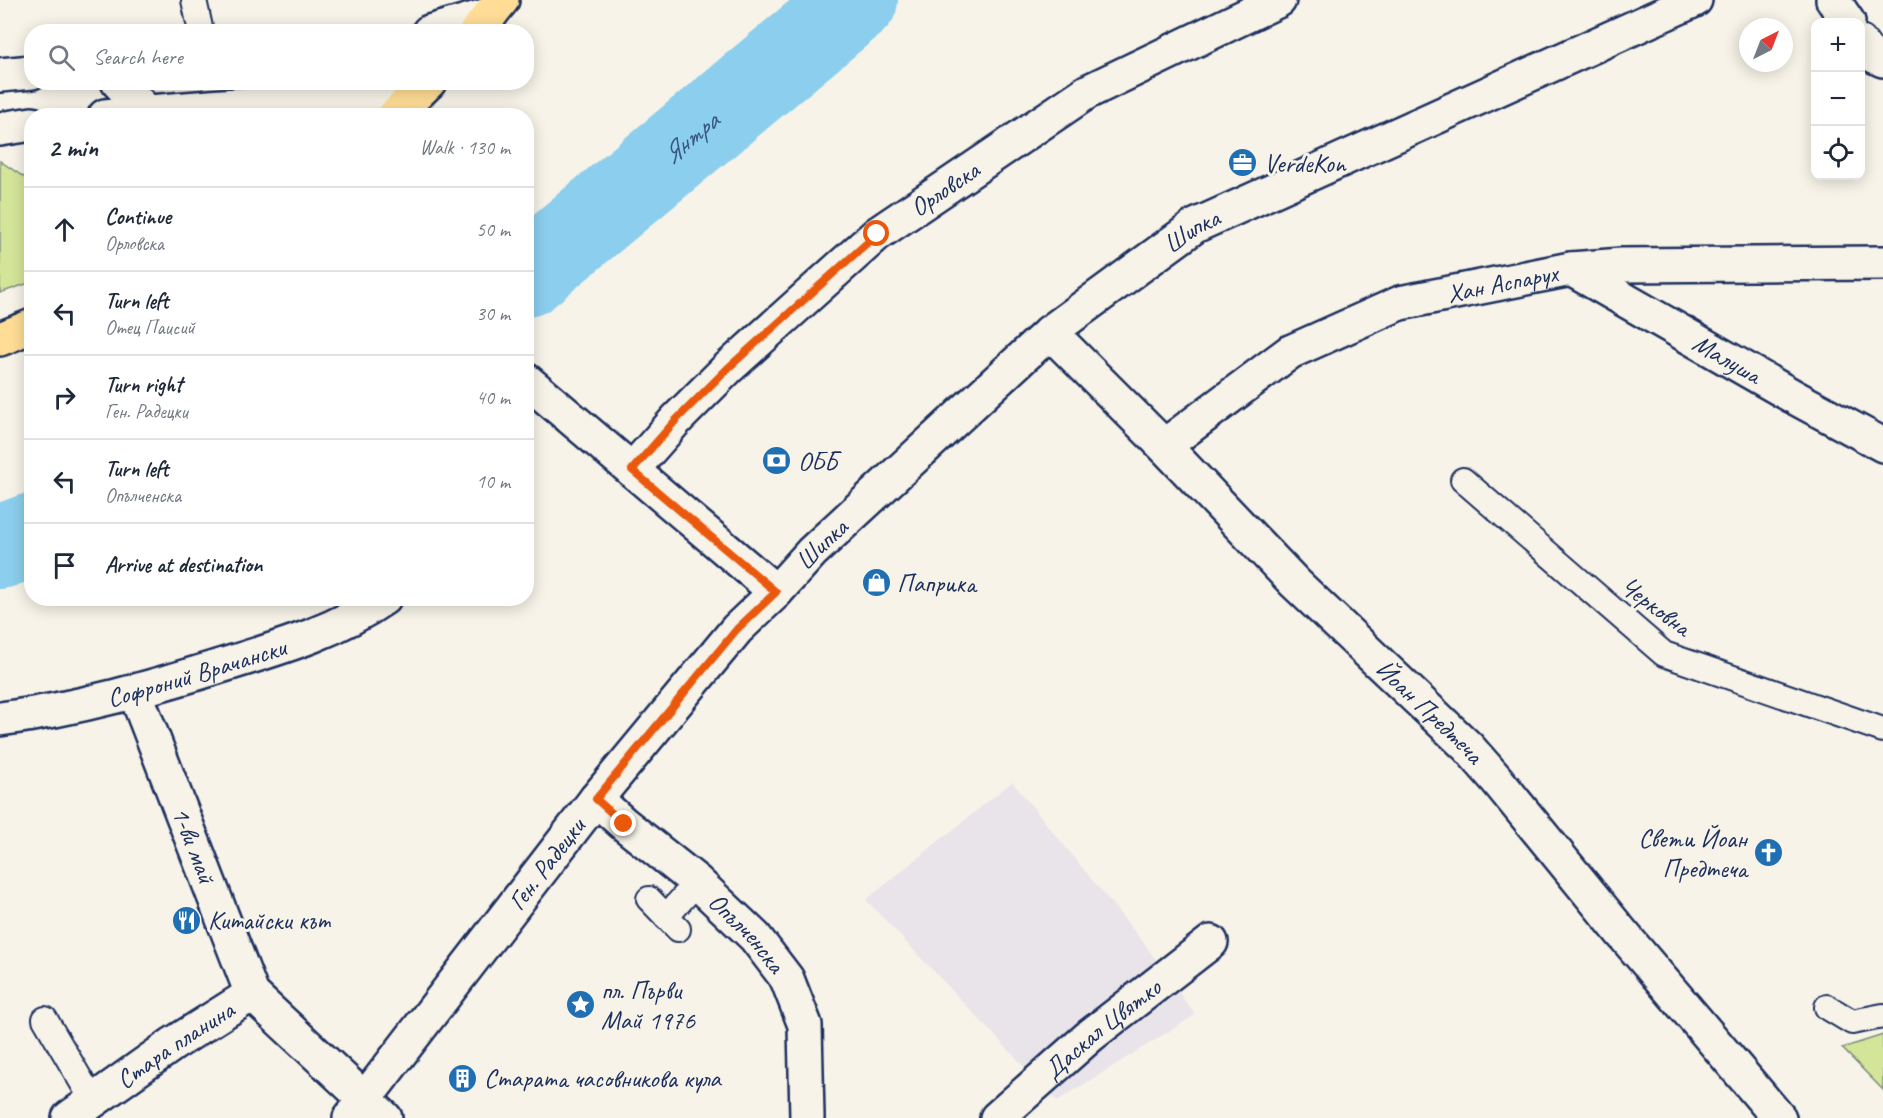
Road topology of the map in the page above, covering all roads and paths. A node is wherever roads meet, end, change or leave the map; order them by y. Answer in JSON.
{"nodes":[{"id":1,"x":194,"y":0,"type":"edge"},
{"id":2,"x":1279,"y":0,"type":"edge"},
{"id":3,"x":1695,"y":0,"type":"edge"},
{"id":4,"x":1833,"y":0,"type":"edge"},
{"id":5,"x":490,"y":15,"type":"edge"},
{"id":6,"x":1845,"y":18,"type":"edge"},
{"id":7,"x":199,"y":24,"type":"edge"},
{"id":8,"x":458,"y":24,"type":"edge"},
{"id":9,"x":1865,"y":49,"type":"edge"},
{"id":10,"x":1883,"y":60,"type":"edge"},
{"id":11,"x":24,"y":73,"type":"edge"},
{"id":12,"x":0,"y":75,"type":"edge"},
{"id":13,"x":126,"y":90,"type":"edge"},
{"id":14,"x":406,"y":90,"type":"edge"},
{"id":15,"x":421,"y":90,"type":"edge"},
{"id":16,"x":236,"y":101,"type":"edge"},
{"id":17,"x":143,"y":108,"type":"edge"},
{"id":18,"x":189,"y":108,"type":"edge"},
{"id":19,"x":402,"y":108,"type":"edge"},
{"id":20,"x":24,"y":125,"type":"edge"},
{"id":21,"x":0,"y":129,"type":"edge"},
{"id":22,"x":1883,"y":263,"type":"edge"},
{"id":23,"x":1571,"y":269,"type":"junction"},
{"id":24,"x":24,"y":329,"type":"edge"},
{"id":25,"x":1050,"y":332,"type":"junction"},
{"id":26,"x":0,"y":339,"type":"edge"},
{"id":27,"x":534,"y":387,"type":"edge"},
{"id":28,"x":1164,"y":446,"type":"junction"},
{"id":29,"x":1883,"y":446,"type":"edge"},
{"id":30,"x":632,"y":470,"type":"junction"},
{"id":31,"x":1463,"y":480,"type":"dead end"},
{"id":32,"x":776,"y":592,"type":"junction"},
{"id":33,"x":373,"y":606,"type":"edge"},
{"id":34,"x":135,"y":692,"type":"junction"},
{"id":35,"x":0,"y":719,"type":"edge"},
{"id":36,"x":1883,"y":730,"type":"edge"},
{"id":37,"x":596,"y":799,"type":"junction"},
{"id":38,"x":697,"y":882,"type":"junction"},
{"id":39,"x":649,"y":899,"type":"dead end"},
{"id":40,"x":1211,"y":942,"type":"dead end"},
{"id":41,"x":252,"y":994,"type":"junction"},
{"id":42,"x":1827,"y":1007,"type":"dead end"},
{"id":43,"x":1883,"y":1016,"type":"edge"},
{"id":44,"x":45,"y":1018,"type":"dead end"},
{"id":45,"x":81,"y":1109,"type":"edge"},
{"id":46,"x":366,"y":1111,"type":"edge"},
{"id":47,"x":807,"y":1118,"type":"edge"},
{"id":48,"x":997,"y":1118,"type":"edge"},
{"id":49,"x":1779,"y":1118,"type":"edge"}],
"edges":[{"from":1,"to":7,"type":"lane"},
{"from":2,"to":30,"type":"street","name":"Орловска"},
{"from":3,"to":25,"type":"street","name":"Шипка"},
{"from":4,"to":6,"type":"street"},
{"from":5,"to":8,"type":"street"},
{"from":9,"to":10,"type":"street"},
{"from":11,"to":12,"type":"street"},
{"from":13,"to":17,"type":"street"},
{"from":14,"to":16,"type":"street"},
{"from":15,"to":19,"type":"main road"},
{"from":16,"to":18,"type":"street"},
{"from":20,"to":21,"type":"street"},
{"from":22,"to":23,"type":"street","name":"Хан Аспарух"},
{"from":23,"to":28,"type":"street","name":"Хан Аспарух"},
{"from":23,"to":29,"type":"street","name":"Малуша"},
{"from":24,"to":26,"type":"main road"},
{"from":25,"to":28,"type":"street","name":"Йоан Предтеча"},
{"from":25,"to":32,"type":"street","name":"Шипка"},
{"from":27,"to":30,"type":"street"},
{"from":28,"to":49,"type":"street","name":"Йоан Предтеча"},
{"from":30,"to":32,"type":"street"},
{"from":31,"to":36,"type":"lane","name":"Черковна"},
{"from":32,"to":37,"type":"street","name":"Ген. Радецки"},
{"from":33,"to":34,"type":"street","name":"Софроний Врачански"},
{"from":34,"to":35,"type":"street","name":"Софроний Врачански"},
{"from":34,"to":41,"type":"street","name":"1-ви май"},
{"from":37,"to":38,"type":"street","name":"Опълченска"},
{"from":37,"to":46,"type":"street","name":"Ген. Радецки"},
{"from":38,"to":39,"type":"lane"},
{"from":38,"to":47,"type":"street","name":"Опълченска"},
{"from":40,"to":48,"type":"street","name":"Даскал Цвятко"},
{"from":41,"to":45,"type":"street","name":"Стара планина"},
{"from":41,"to":46,"type":"street","name":"1-ви май"},
{"from":42,"to":43,"type":"lane"},
{"from":44,"to":45,"type":"lane"}]}
